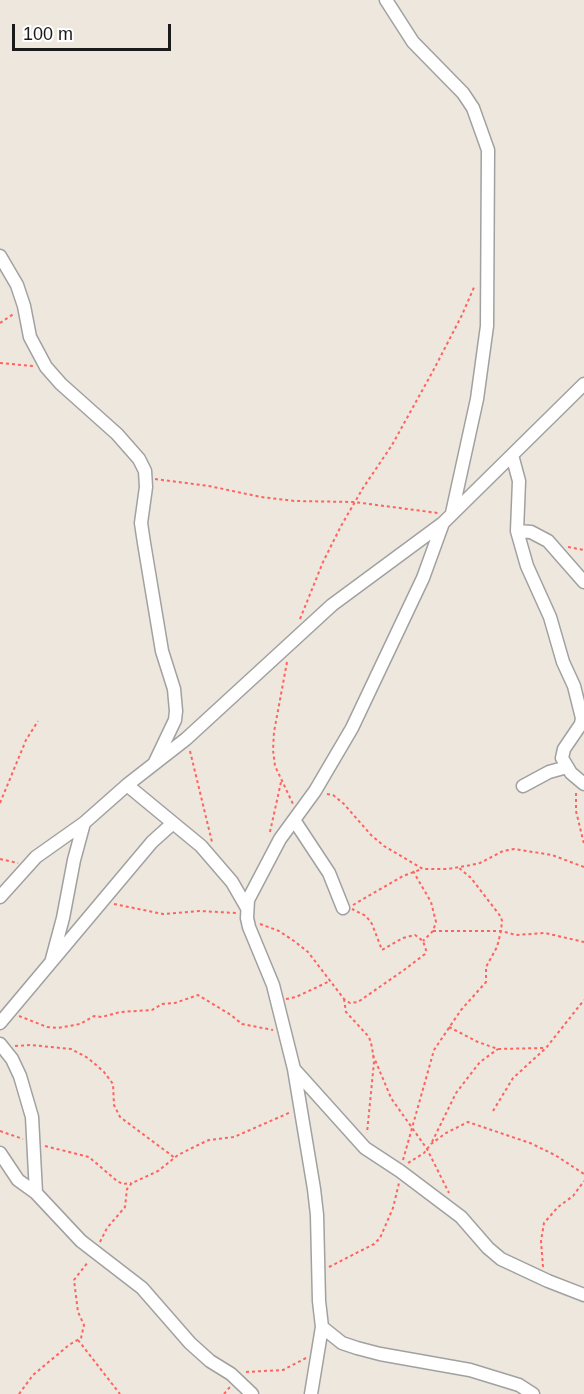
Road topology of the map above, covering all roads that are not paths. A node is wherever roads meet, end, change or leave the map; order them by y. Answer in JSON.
{"nodes":[{"id":1,"x":386,"y":0,"type":"edge"},
{"id":2,"x":0,"y":256,"type":"edge"},
{"id":3,"x":584,"y":384,"type":"edge"},
{"id":4,"x":512,"y":455,"type":"junction"},
{"id":5,"x":447,"y":519,"type":"junction"},
{"id":6,"x":517,"y":531,"type":"junction"},
{"id":7,"x":584,"y":582,"type":"edge"},
{"id":8,"x":154,"y":765,"type":"junction"},
{"id":9,"x":569,"y":770,"type":"junction"},
{"id":10,"x":584,"y":784,"type":"edge"},
{"id":11,"x":127,"y":785,"type":"junction"},
{"id":12,"x":523,"y":786,"type":"dead end"},
{"id":13,"x":295,"y":820,"type":"junction"},
{"id":14,"x":84,"y":823,"type":"junction"},
{"id":15,"x":173,"y":823,"type":"junction"},
{"id":16,"x":0,"y":897,"type":"edge"},
{"id":17,"x":346,"y":908,"type":"road end"},
{"id":18,"x":248,"y":916,"type":"junction"},
{"id":19,"x":50,"y":963,"type":"junction"},
{"id":20,"x":3,"y":1016,"type":"edge"},
{"id":21,"x":2,"y":1047,"type":"edge"},
{"id":22,"x":294,"y":1069,"type":"junction"},
{"id":23,"x":0,"y":1153,"type":"edge"},
{"id":24,"x":36,"y":1193,"type":"junction"},
{"id":25,"x":584,"y":1294,"type":"edge"},
{"id":26,"x":322,"y":1327,"type":"junction"},
{"id":27,"x":252,"y":1394,"type":"edge"},
{"id":28,"x":311,"y":1394,"type":"edge"},
{"id":29,"x":533,"y":1394,"type":"edge"}],
"edges":[{"from":1,"to":5,"type":"street"},
{"from":2,"to":8,"type":"street"},
{"from":3,"to":4,"type":"street"},
{"from":4,"to":5,"type":"street"},
{"from":4,"to":6,"type":"street"},
{"from":5,"to":8,"type":"street"},
{"from":5,"to":13,"type":"street"},
{"from":6,"to":7,"type":"street"},
{"from":6,"to":9,"type":"street"},
{"from":8,"to":11,"type":"street"},
{"from":9,"to":10,"type":"street"},
{"from":9,"to":12,"type":"street"},
{"from":11,"to":14,"type":"street"},
{"from":11,"to":15,"type":"street"},
{"from":13,"to":17,"type":"street"},
{"from":13,"to":18,"type":"street"},
{"from":14,"to":16,"type":"street"},
{"from":14,"to":19,"type":"street"},
{"from":15,"to":18,"type":"street"},
{"from":15,"to":19,"type":"street"},
{"from":18,"to":22,"type":"street"},
{"from":19,"to":20,"type":"street"},
{"from":21,"to":24,"type":"street"},
{"from":22,"to":25,"type":"street"},
{"from":22,"to":26,"type":"street"},
{"from":23,"to":24,"type":"street"},
{"from":24,"to":27,"type":"street"},
{"from":26,"to":28,"type":"street"},
{"from":26,"to":29,"type":"street"}]}
